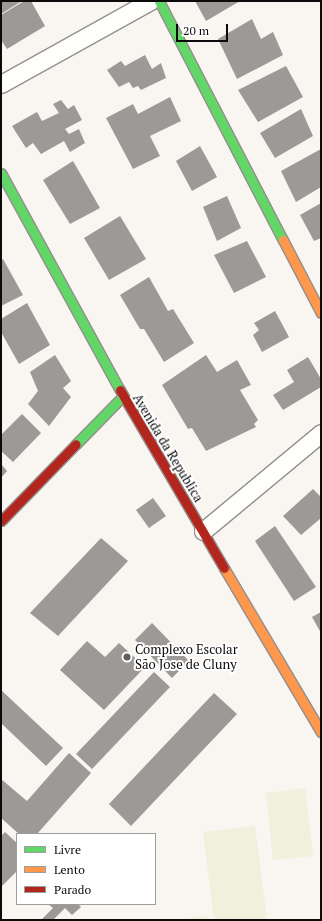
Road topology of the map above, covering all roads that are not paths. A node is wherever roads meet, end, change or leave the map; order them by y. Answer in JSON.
{"nodes":[{"id":1,"x":150,"y":1,"type":"edge"},
{"id":2,"x":159,"y":1,"type":"edge"},
{"id":3,"x":1,"y":84,"type":"edge"},
{"id":4,"x":1,"y":173,"type":"edge"},
{"id":5,"x":321,"y":313,"type":"edge"},
{"id":6,"x":122,"y":396,"type":"junction"},
{"id":7,"x":321,"y":433,"type":"edge"},
{"id":8,"x":1,"y":521,"type":"edge"},
{"id":9,"x":203,"y":531,"type":"junction"},
{"id":10,"x":321,"y":732,"type":"edge"}],
"edges":[{"from":1,"to":3,"type":"street"},
{"from":2,"to":5,"type":"street"},
{"from":4,"to":6,"type":"street","name":"Avenida da Republica"},
{"from":6,"to":8,"type":"street"},
{"from":6,"to":9,"type":"street","name":"Avenida da Republica"},
{"from":7,"to":9,"type":"street"},
{"from":9,"to":10,"type":"street","name":"Avenida da Republica"}]}
